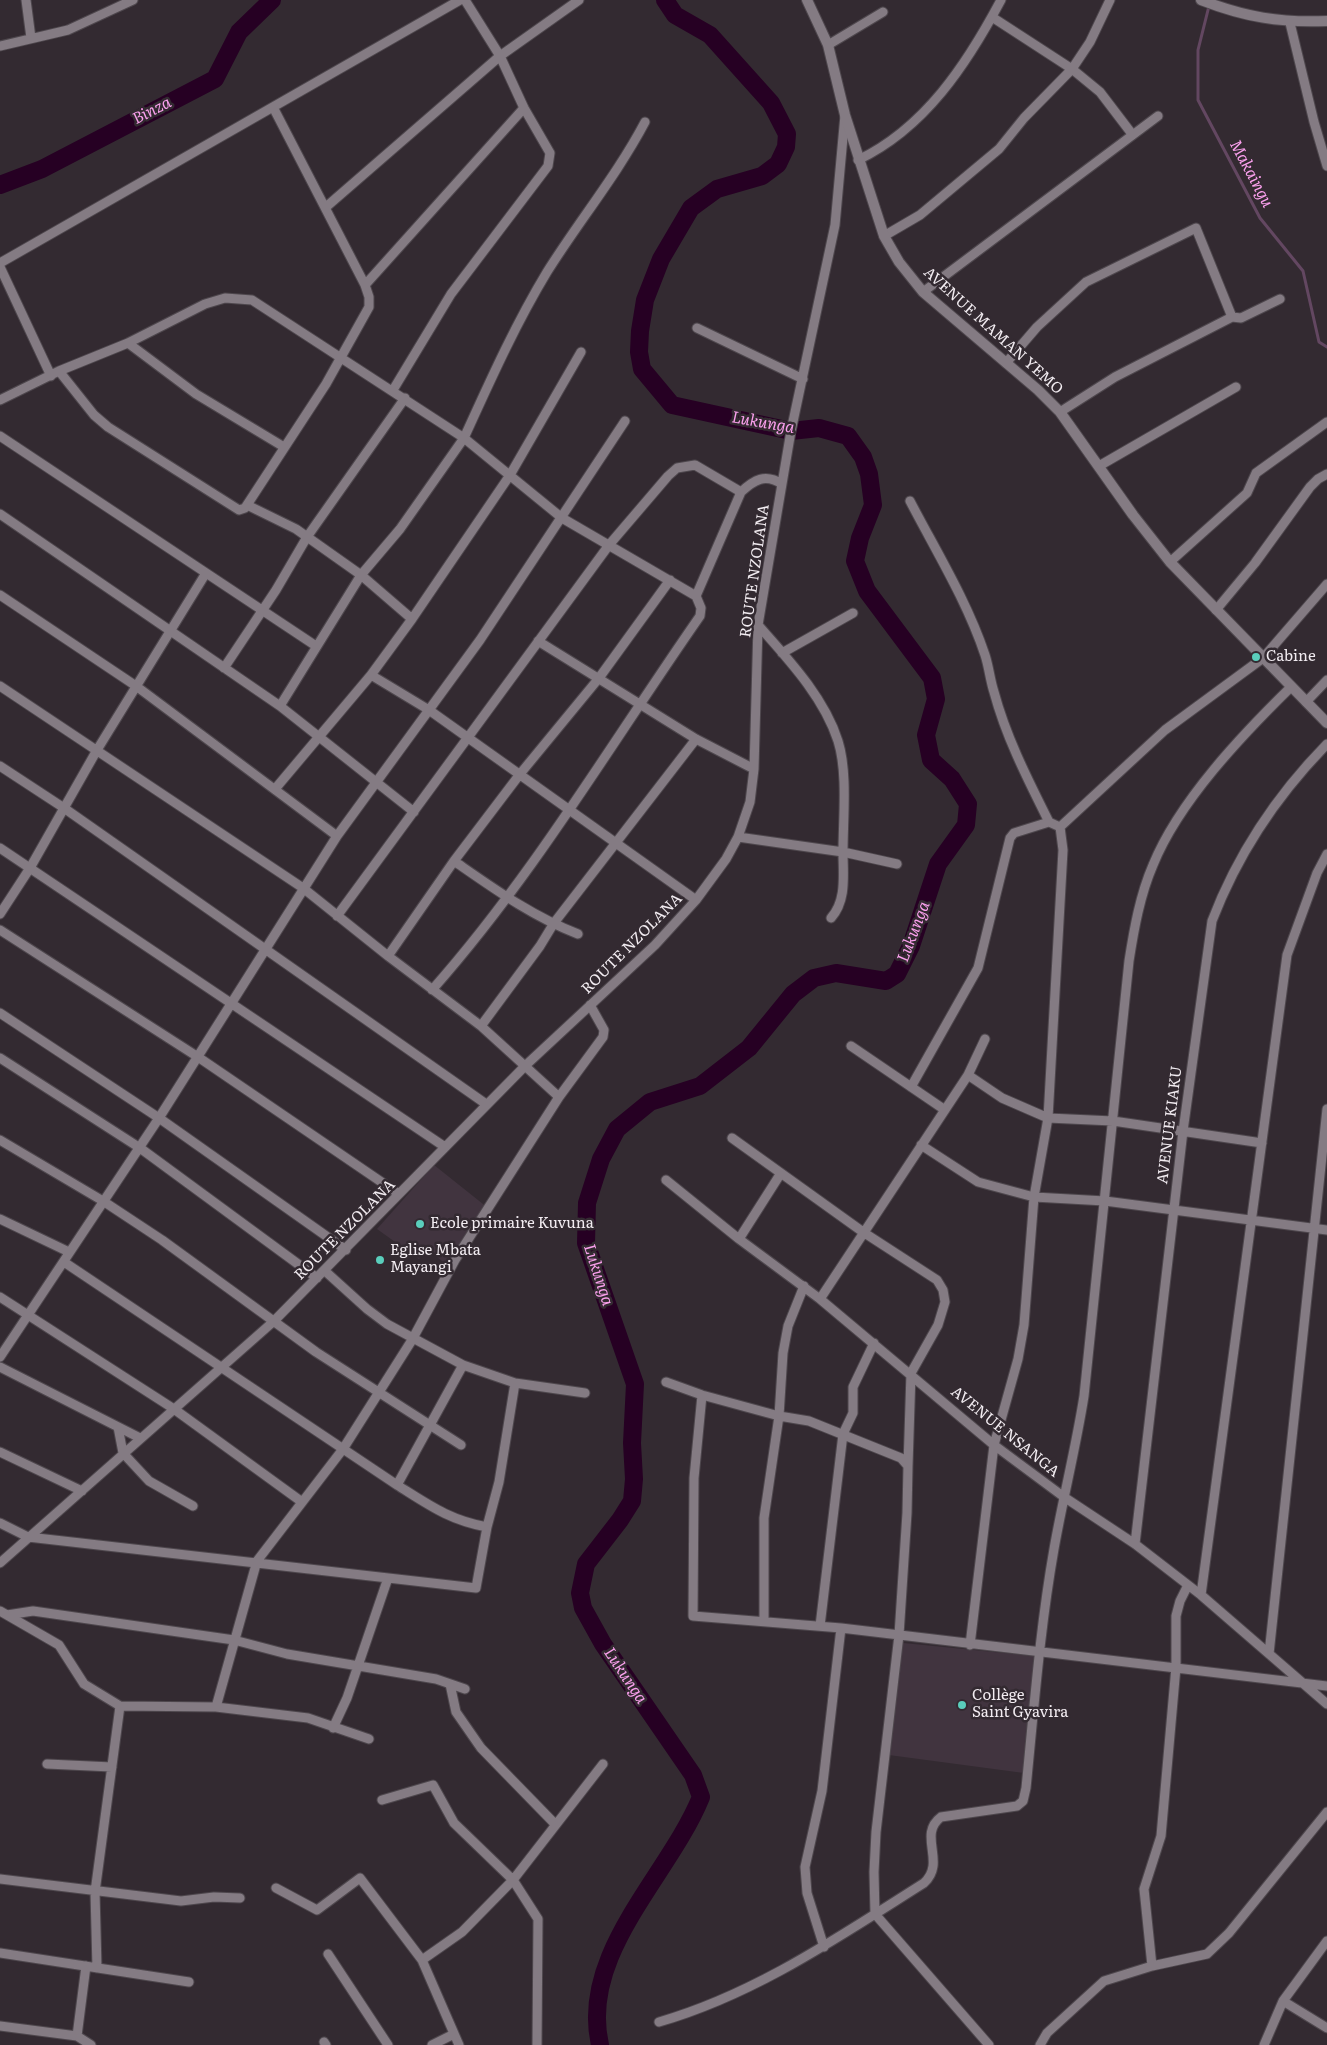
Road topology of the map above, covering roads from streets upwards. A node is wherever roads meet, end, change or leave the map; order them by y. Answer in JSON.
{"nodes":[{"id":1,"x":26,"y":0,"type":"edge"},
{"id":2,"x":133,"y":0,"type":"edge"},
{"id":3,"x":460,"y":0,"type":"edge"},
{"id":4,"x":465,"y":0,"type":"edge"},
{"id":5,"x":579,"y":0,"type":"edge"},
{"id":6,"x":807,"y":0,"type":"edge"},
{"id":7,"x":1001,"y":0,"type":"edge"},
{"id":8,"x":1110,"y":0,"type":"edge"},
{"id":9,"x":1203,"y":1,"type":"edge"},
{"id":10,"x":123,"y":2,"type":"edge"},
{"id":11,"x":883,"y":12,"type":"dead end"},
{"id":12,"x":992,"y":17,"type":"junction"},
{"id":13,"x":1327,"y":22,"type":"edge"},
{"id":14,"x":1290,"y":23,"type":"junction"},
{"id":15,"x":31,"y":38,"type":"junction"},
{"id":16,"x":0,"y":46,"type":"edge"},
{"id":17,"x":828,"y":46,"type":"junction"},
{"id":18,"x":500,"y":56,"type":"junction"},
{"id":19,"x":1072,"y":69,"type":"junction"},
{"id":20,"x":273,"y":107,"type":"junction"},
{"id":21,"x":524,"y":108,"type":"junction"},
{"id":22,"x":845,"y":115,"type":"junction"},
{"id":23,"x":1158,"y":116,"type":"dead end"},
{"id":24,"x":646,"y":122,"type":"dead end"},
{"id":25,"x":1132,"y":134,"type":"junction"},
{"id":26,"x":858,"y":160,"type":"junction"},
{"id":27,"x":1327,"y":166,"type":"edge"},
{"id":28,"x":326,"y":207,"type":"junction"},
{"id":29,"x":884,"y":236,"type":"junction"},
{"id":30,"x":0,"y":263,"type":"edge"},
{"id":31,"x":0,"y":267,"type":"edge"},
{"id":32,"x":364,"y":285,"type":"junction"},
{"id":33,"x":923,"y":292,"type":"junction"},
{"id":34,"x":1280,"y":299,"type":"dead end"},
{"id":35,"x":1232,"y":317,"type":"junction"},
{"id":36,"x":697,"y":328,"type":"dead end"},
{"id":37,"x":128,"y":343,"type":"junction"},
{"id":38,"x":581,"y":352,"type":"dead end"},
{"id":39,"x":341,"y":356,"type":"junction"},
{"id":40,"x":1006,"y":363,"type":"junction"},
{"id":41,"x":55,"y":373,"type":"junction"},
{"id":42,"x":804,"y":379,"type":"junction"},
{"id":43,"x":1236,"y":387,"type":"dead end"},
{"id":44,"x":393,"y":390,"type":"junction"},
{"id":45,"x":404,"y":398,"type":"junction"},
{"id":46,"x":0,"y":400,"type":"edge"},
{"id":47,"x":1060,"y":412,"type":"junction"},
{"id":48,"x":625,"y":422,"type":"dead end"},
{"id":49,"x":1327,"y":422,"type":"edge"},
{"id":50,"x":0,"y":436,"type":"edge"},
{"id":51,"x":464,"y":438,"type":"junction"},
{"id":52,"x":284,"y":447,"type":"junction"},
{"id":53,"x":1098,"y":466,"type":"junction"},
{"id":54,"x":1327,"y":474,"type":"edge"},
{"id":55,"x":510,"y":475,"type":"junction"},
{"id":56,"x":782,"y":484,"type":"junction"},
{"id":57,"x":741,"y":492,"type":"junction"},
{"id":58,"x":910,"y":500,"type":"dead end"},
{"id":59,"x":247,"y":505,"type":"junction"},
{"id":60,"x":0,"y":514,"type":"edge"},
{"id":61,"x":562,"y":518,"type":"junction"},
{"id":62,"x":307,"y":537,"type":"junction"},
{"id":63,"x":609,"y":545,"type":"junction"},
{"id":64,"x":1170,"y":562,"type":"junction"},
{"id":65,"x":206,"y":573,"type":"junction"},
{"id":66,"x":361,"y":575,"type":"junction"},
{"id":67,"x":670,"y":580,"type":"junction"},
{"id":68,"x":1327,"y":584,"type":"edge"},
{"id":69,"x":0,"y":595,"type":"edge"},
{"id":70,"x":696,"y":596,"type":"junction"},
{"id":71,"x":263,"y":609,"type":"junction"},
{"id":72,"x":1216,"y":610,"type":"junction"},
{"id":73,"x":853,"y":613,"type":"dead end"},
{"id":74,"x":412,"y":619,"type":"junction"},
{"id":75,"x":758,"y":625,"type":"junction"},
{"id":76,"x":170,"y":631,"type":"junction"},
{"id":77,"x":538,"y":641,"type":"junction"},
{"id":78,"x":316,"y":646,"type":"junction"},
{"id":79,"x":782,"y":652,"type":"junction"},
{"id":80,"x":1263,"y":658,"type":"junction"},
{"id":81,"x":224,"y":668,"type":"junction"},
{"id":82,"x":371,"y":675,"type":"junction"},
{"id":83,"x":599,"y":678,"type":"junction"},
{"id":84,"x":1327,"y":680,"type":"edge"},
{"id":85,"x":0,"y":686,"type":"edge"},
{"id":86,"x":136,"y":686,"type":"junction"},
{"id":87,"x":1291,"y":687,"type":"junction"},
{"id":88,"x":1306,"y":702,"type":"junction"},
{"id":89,"x":639,"y":704,"type":"junction"},
{"id":90,"x":280,"y":706,"type":"junction"},
{"id":91,"x":429,"y":710,"type":"junction"},
{"id":92,"x":1327,"y":723,"type":"edge"},
{"id":93,"x":319,"y":737,"type":"junction"},
{"id":94,"x":467,"y":737,"type":"junction"},
{"id":95,"x":696,"y":738,"type":"junction"},
{"id":96,"x":1327,"y":744,"type":"edge"},
{"id":97,"x":97,"y":750,"type":"junction"},
{"id":98,"x":0,"y":766,"type":"edge"},
{"id":99,"x":754,"y":768,"type":"junction"},
{"id":100,"x":520,"y":774,"type":"junction"},
{"id":101,"x":375,"y":783,"type":"junction"},
{"id":102,"x":275,"y":789,"type":"junction"},
{"id":103,"x":64,"y":808,"type":"junction"},
{"id":104,"x":570,"y":810,"type":"junction"},
{"id":105,"x":414,"y":812,"type":"junction"},
{"id":106,"x":1049,"y":822,"type":"junction"},
{"id":107,"x":1060,"y":827,"type":"junction"},
{"id":108,"x":337,"y":836,"type":"junction"},
{"id":109,"x":738,"y":836,"type":"junction"},
{"id":110,"x":617,"y":842,"type":"junction"},
{"id":111,"x":0,"y":848,"type":"edge"},
{"id":112,"x":843,"y":852,"type":"junction"},
{"id":113,"x":1327,"y":854,"type":"edge"},
{"id":114,"x":454,"y":861,"type":"junction"},
{"id":115,"x":897,"y":864,"type":"dead end"},
{"id":116,"x":30,"y":868,"type":"junction"},
{"id":117,"x":303,"y":888,"type":"junction"},
{"id":118,"x":508,"y":898,"type":"junction"},
{"id":119,"x":696,"y":900,"type":"junction"},
{"id":120,"x":0,"y":914,"type":"edge"},
{"id":121,"x":337,"y":916,"type":"junction"},
{"id":122,"x":831,"y":918,"type":"dead end"},
{"id":123,"x":554,"y":923,"type":"junction"},
{"id":124,"x":0,"y":930,"type":"edge"},
{"id":125,"x":578,"y":934,"type":"dead end"},
{"id":126,"x":265,"y":951,"type":"junction"},
{"id":127,"x":388,"y":956,"type":"junction"},
{"id":128,"x":432,"y":990,"type":"junction"},
{"id":129,"x":233,"y":1003,"type":"junction"},
{"id":130,"x":590,"y":1005,"type":"junction"},
{"id":131,"x":0,"y":1013,"type":"edge"},
{"id":132,"x":481,"y":1026,"type":"junction"},
{"id":133,"x":985,"y":1039,"type":"dead end"},
{"id":134,"x":851,"y":1046,"type":"dead end"},
{"id":135,"x":0,"y":1058,"type":"edge"},
{"id":136,"x":198,"y":1058,"type":"junction"},
{"id":137,"x":526,"y":1065,"type":"junction"},
{"id":138,"x":968,"y":1075,"type":"junction"},
{"id":139,"x":911,"y":1087,"type":"junction"},
{"id":140,"x":559,"y":1097,"type":"junction"},
{"id":141,"x":486,"y":1104,"type":"junction"},
{"id":142,"x":1327,"y":1109,"type":"edge"},
{"id":143,"x":944,"y":1110,"type":"junction"},
{"id":144,"x":159,"y":1118,"type":"junction"},
{"id":145,"x":1048,"y":1118,"type":"junction"},
{"id":146,"x":1114,"y":1121,"type":"junction"},
{"id":147,"x":1182,"y":1131,"type":"junction"},
{"id":148,"x":732,"y":1138,"type":"dead end"},
{"id":149,"x":0,"y":1140,"type":"edge"},
{"id":150,"x":1262,"y":1143,"type":"junction"},
{"id":151,"x":921,"y":1145,"type":"junction"},
{"id":152,"x":445,"y":1147,"type":"junction"},
{"id":153,"x":140,"y":1148,"type":"junction"},
{"id":154,"x":781,"y":1173,"type":"junction"},
{"id":155,"x":666,"y":1180,"type":"dead end"},
{"id":156,"x":399,"y":1194,"type":"junction"},
{"id":157,"x":1034,"y":1197,"type":"junction"},
{"id":158,"x":103,"y":1201,"type":"junction"},
{"id":159,"x":1105,"y":1201,"type":"junction"},
{"id":160,"x":1173,"y":1211,"type":"junction"},
{"id":161,"x":0,"y":1219,"type":"edge"},
{"id":162,"x":1252,"y":1219,"type":"junction"},
{"id":163,"x":1314,"y":1229,"type":"junction"},
{"id":164,"x":1327,"y":1230,"type":"edge"},
{"id":165,"x":863,"y":1232,"type":"junction"},
{"id":166,"x":739,"y":1239,"type":"junction"},
{"id":167,"x":346,"y":1250,"type":"junction"},
{"id":168,"x":70,"y":1252,"type":"junction"},
{"id":169,"x":64,"y":1262,"type":"junction"},
{"id":170,"x":325,"y":1271,"type":"junction"},
{"id":171,"x":316,"y":1278,"type":"junction"},
{"id":172,"x":804,"y":1286,"type":"junction"},
{"id":173,"x":0,"y":1297,"type":"edge"},
{"id":174,"x":820,"y":1299,"type":"junction"},
{"id":175,"x":28,"y":1314,"type":"junction"},
{"id":176,"x":274,"y":1321,"type":"junction"},
{"id":177,"x":412,"y":1340,"type":"junction"},
{"id":178,"x":874,"y":1343,"type":"junction"},
{"id":179,"x":0,"y":1357,"type":"edge"},
{"id":180,"x":463,"y":1365,"type":"junction"},
{"id":181,"x":0,"y":1367,"type":"edge"},
{"id":182,"x":221,"y":1367,"type":"junction"},
{"id":183,"x":911,"y":1373,"type":"junction"},
{"id":184,"x":666,"y":1382,"type":"dead end"},
{"id":185,"x":516,"y":1384,"type":"junction"},
{"id":186,"x":586,"y":1393,"type":"dead end"},
{"id":187,"x":378,"y":1394,"type":"junction"},
{"id":188,"x":702,"y":1395,"type":"junction"},
{"id":189,"x":174,"y":1409,"type":"junction"},
{"id":190,"x":779,"y":1416,"type":"junction"},
{"id":191,"x":430,"y":1426,"type":"junction"},
{"id":192,"x":118,"y":1427,"type":"junction"},
{"id":193,"x":843,"y":1434,"type":"junction"},
{"id":194,"x":140,"y":1438,"type":"junction"},
{"id":195,"x":994,"y":1445,"type":"junction"},
{"id":196,"x":461,"y":1446,"type":"dead end"},
{"id":197,"x":343,"y":1450,"type":"junction"},
{"id":198,"x":0,"y":1452,"type":"edge"},
{"id":199,"x":123,"y":1453,"type":"junction"},
{"id":200,"x":908,"y":1466,"type":"junction"},
{"id":201,"x":396,"y":1485,"type":"junction"},
{"id":202,"x":82,"y":1491,"type":"junction"},
{"id":203,"x":1064,"y":1497,"type":"junction"},
{"id":204,"x":302,"y":1502,"type":"junction"},
{"id":205,"x":194,"y":1506,"type":"dead end"},
{"id":206,"x":0,"y":1523,"type":"edge"},
{"id":207,"x":487,"y":1527,"type":"junction"},
{"id":208,"x":28,"y":1537,"type":"junction"},
{"id":209,"x":1135,"y":1544,"type":"junction"},
{"id":210,"x":0,"y":1562,"type":"edge"},
{"id":211,"x":258,"y":1562,"type":"junction"},
{"id":212,"x":388,"y":1578,"type":"junction"},
{"id":213,"x":1188,"y":1585,"type":"junction"},
{"id":214,"x":1201,"y":1595,"type":"junction"},
{"id":215,"x":3,"y":1613,"type":"edge"},
{"id":216,"x":764,"y":1621,"type":"junction"},
{"id":217,"x":820,"y":1626,"type":"junction"},
{"id":218,"x":841,"y":1628,"type":"junction"},
{"id":219,"x":899,"y":1635,"type":"junction"},
{"id":220,"x":234,"y":1640,"type":"junction"},
{"id":221,"x":970,"y":1645,"type":"junction"},
{"id":222,"x":1039,"y":1652,"type":"junction"},
{"id":223,"x":1269,"y":1654,"type":"junction"},
{"id":224,"x":358,"y":1666,"type":"junction"},
{"id":225,"x":1176,"y":1667,"type":"junction"},
{"id":226,"x":450,"y":1684,"type":"junction"},
{"id":227,"x":1304,"y":1684,"type":"junction"},
{"id":228,"x":1327,"y":1686,"type":"edge"},
{"id":229,"x":465,"y":1690,"type":"dead end"},
{"id":230,"x":1327,"y":1704,"type":"edge"},
{"id":231,"x":120,"y":1706,"type":"junction"},
{"id":232,"x":216,"y":1708,"type":"junction"},
{"id":233,"x":332,"y":1728,"type":"junction"},
{"id":234,"x":369,"y":1740,"type":"dead end"},
{"id":235,"x":48,"y":1764,"type":"dead end"},
{"id":236,"x":603,"y":1764,"type":"dead end"},
{"id":237,"x":112,"y":1767,"type":"junction"},
{"id":238,"x":382,"y":1800,"type":"dead end"},
{"id":239,"x":1327,"y":1812,"type":"edge"},
{"id":240,"x":555,"y":1824,"type":"junction"},
{"id":241,"x":0,"y":1879,"type":"edge"},
{"id":242,"x":513,"y":1880,"type":"junction"},
{"id":243,"x":276,"y":1888,"type":"dead end"},
{"id":244,"x":95,"y":1892,"type":"junction"},
{"id":245,"x":240,"y":1898,"type":"dead end"},
{"id":246,"x":875,"y":1914,"type":"junction"},
{"id":247,"x":1327,"y":1941,"type":"edge"},
{"id":248,"x":824,"y":1947,"type":"junction"},
{"id":249,"x":0,"y":1953,"type":"edge"},
{"id":250,"x":328,"y":1954,"type":"dead end"},
{"id":251,"x":422,"y":1960,"type":"junction"},
{"id":252,"x":86,"y":1966,"type":"junction"},
{"id":253,"x":1152,"y":1966,"type":"junction"},
{"id":254,"x":97,"y":1968,"type":"junction"},
{"id":255,"x":189,"y":1982,"type":"dead end"},
{"id":256,"x":1283,"y":2001,"type":"junction"},
{"id":257,"x":659,"y":2022,"type":"dead end"},
{"id":258,"x":0,"y":2026,"type":"edge"},
{"id":259,"x":1327,"y":2028,"type":"edge"},
{"id":260,"x":454,"y":2034,"type":"junction"},
{"id":261,"x":77,"y":2036,"type":"junction"},
{"id":262,"x":91,"y":2045,"type":"edge"},
{"id":263,"x":388,"y":2045,"type":"edge"},
{"id":264,"x":432,"y":2045,"type":"edge"},
{"id":265,"x":459,"y":2045,"type":"edge"},
{"id":266,"x":536,"y":2045,"type":"edge"},
{"id":267,"x":989,"y":2045,"type":"edge"},
{"id":268,"x":1040,"y":2045,"type":"edge"},
{"id":269,"x":1264,"y":2045,"type":"edge"}],
"edges":[{"from":1,"to":15,"type":"street"},
{"from":2,"to":10,"type":"street"},
{"from":3,"to":20,"type":"street"},
{"from":4,"to":18,"type":"street"},
{"from":5,"to":18,"type":"street"},
{"from":6,"to":17,"type":"street","name":"AVENUE MAMAN YEMO"},
{"from":7,"to":12,"type":"street"},
{"from":8,"to":19,"type":"street"},
{"from":9,"to":14,"type":"street"},
{"from":10,"to":15,"type":"street"},
{"from":11,"to":17,"type":"street"},
{"from":12,"to":19,"type":"street"},
{"from":12,"to":26,"type":"street"},
{"from":13,"to":14,"type":"street"},
{"from":14,"to":27,"type":"street"},
{"from":15,"to":16,"type":"street"},
{"from":17,"to":22,"type":"street","name":"AVENUE MAMAN YEMO"},
{"from":18,"to":21,"type":"street"},
{"from":18,"to":28,"type":"street"},
{"from":19,"to":25,"type":"street"},
{"from":19,"to":29,"type":"street"},
{"from":20,"to":28,"type":"street"},
{"from":20,"to":30,"type":"street"},
{"from":21,"to":32,"type":"street"},
{"from":21,"to":44,"type":"street"},
{"from":22,"to":26,"type":"street","name":"AVENUE MAMAN YEMO"},
{"from":22,"to":42,"type":"street","name":"ROUTE NZOLANA"},
{"from":23,"to":25,"type":"street"},
{"from":24,"to":51,"type":"street"},
{"from":25,"to":33,"type":"street"},
{"from":26,"to":29,"type":"street","name":"AVENUE MAMAN YEMO"},
{"from":28,"to":32,"type":"street"},
{"from":29,"to":33,"type":"street","name":"AVENUE MAMAN YEMO"},
{"from":31,"to":41,"type":"street"},
{"from":32,"to":39,"type":"street"},
{"from":33,"to":40,"type":"street","name":"AVENUE MAMAN YEMO"},
{"from":34,"to":35,"type":"street"},
{"from":35,"to":40,"type":"street"},
{"from":35,"to":47,"type":"street"},
{"from":36,"to":42,"type":"street"},
{"from":37,"to":39,"type":"street"},
{"from":37,"to":41,"type":"street"},
{"from":37,"to":52,"type":"street"},
{"from":38,"to":55,"type":"street"},
{"from":39,"to":44,"type":"street"},
{"from":39,"to":52,"type":"street"},
{"from":40,"to":47,"type":"street","name":"AVENUE MAMAN YEMO"},
{"from":41,"to":46,"type":"street"},
{"from":41,"to":59,"type":"street"},
{"from":42,"to":56,"type":"street","name":"ROUTE NZOLANA"},
{"from":43,"to":53,"type":"street"},
{"from":44,"to":45,"type":"street"},
{"from":45,"to":51,"type":"street"},
{"from":45,"to":62,"type":"street"},
{"from":47,"to":53,"type":"street","name":"AVENUE MAMAN YEMO"},
{"from":48,"to":61,"type":"street"},
{"from":49,"to":64,"type":"street"},
{"from":50,"to":65,"type":"street"},
{"from":51,"to":55,"type":"street"},
{"from":51,"to":66,"type":"street"},
{"from":52,"to":59,"type":"street"},
{"from":53,"to":64,"type":"street","name":"AVENUE MAMAN YEMO"},
{"from":54,"to":72,"type":"street"},
{"from":55,"to":61,"type":"street"},
{"from":55,"to":74,"type":"street"},
{"from":56,"to":57,"type":"street"},
{"from":56,"to":75,"type":"street","name":"ROUTE NZOLANA"},
{"from":57,"to":63,"type":"street"},
{"from":57,"to":70,"type":"street"},
{"from":58,"to":106,"type":"street"},
{"from":59,"to":62,"type":"street"},
{"from":60,"to":76,"type":"street"},
{"from":61,"to":63,"type":"street"},
{"from":61,"to":91,"type":"street"},
{"from":62,"to":66,"type":"street"},
{"from":62,"to":71,"type":"street"},
{"from":63,"to":67,"type":"street"},
{"from":63,"to":77,"type":"street"},
{"from":64,"to":72,"type":"street","name":"AVENUE MAMAN YEMO"},
{"from":65,"to":71,"type":"street"},
{"from":65,"to":76,"type":"street"},
{"from":66,"to":74,"type":"street"},
{"from":66,"to":78,"type":"street"},
{"from":67,"to":70,"type":"street"},
{"from":67,"to":83,"type":"street"},
{"from":68,"to":80,"type":"street"},
{"from":69,"to":86,"type":"street"},
{"from":70,"to":89,"type":"street"},
{"from":71,"to":78,"type":"street"},
{"from":71,"to":81,"type":"street"},
{"from":72,"to":80,"type":"street","name":"AVENUE MAMAN YEMO"},
{"from":73,"to":79,"type":"street"},
{"from":74,"to":82,"type":"street"},
{"from":75,"to":79,"type":"street"},
{"from":75,"to":99,"type":"street","name":"ROUTE NZOLANA"},
{"from":76,"to":81,"type":"street"},
{"from":76,"to":86,"type":"street"},
{"from":77,"to":83,"type":"street"},
{"from":77,"to":94,"type":"street"},
{"from":78,"to":90,"type":"street"},
{"from":79,"to":112,"type":"street"},
{"from":80,"to":87,"type":"street","name":"AVENUE MAMAN YEMO"},
{"from":80,"to":107,"type":"street"},
{"from":81,"to":90,"type":"street"},
{"from":82,"to":91,"type":"street"},
{"from":82,"to":93,"type":"street"},
{"from":83,"to":89,"type":"street"},
{"from":83,"to":100,"type":"street"},
{"from":84,"to":88,"type":"street"},
{"from":85,"to":97,"type":"street"},
{"from":86,"to":97,"type":"street"},
{"from":86,"to":102,"type":"street"},
{"from":87,"to":88,"type":"street","name":"AVENUE MAMAN YEMO"},
{"from":87,"to":146,"type":"street"},
{"from":88,"to":92,"type":"street","name":"AVENUE MAMAN YEMO"},
{"from":89,"to":95,"type":"street"},
{"from":89,"to":104,"type":"street"},
{"from":90,"to":93,"type":"street"},
{"from":91,"to":94,"type":"street"},
{"from":91,"to":101,"type":"street"},
{"from":93,"to":101,"type":"street"},
{"from":93,"to":102,"type":"street"},
{"from":94,"to":100,"type":"street"},
{"from":94,"to":105,"type":"street"},
{"from":95,"to":99,"type":"street"},
{"from":95,"to":110,"type":"street"},
{"from":96,"to":147,"type":"street","name":"AVENUE KIAKU"},
{"from":97,"to":103,"type":"street"},
{"from":97,"to":117,"type":"street"},
{"from":98,"to":103,"type":"street"},
{"from":99,"to":109,"type":"street","name":"ROUTE NZOLANA"},
{"from":100,"to":104,"type":"street"},
{"from":100,"to":114,"type":"street"},
{"from":101,"to":105,"type":"street"},
{"from":101,"to":108,"type":"street"},
{"from":102,"to":108,"type":"street"},
{"from":103,"to":116,"type":"street"},
{"from":103,"to":126,"type":"street"},
{"from":104,"to":110,"type":"street"},
{"from":104,"to":118,"type":"street"},
{"from":105,"to":121,"type":"street"},
{"from":106,"to":107,"type":"street"},
{"from":106,"to":139,"type":"street"},
{"from":107,"to":145,"type":"street"},
{"from":108,"to":117,"type":"street"},
{"from":109,"to":112,"type":"street"},
{"from":109,"to":119,"type":"street","name":"ROUTE NZOLANA"},
{"from":110,"to":119,"type":"street"},
{"from":110,"to":123,"type":"street"},
{"from":111,"to":116,"type":"street"},
{"from":112,"to":115,"type":"street"},
{"from":112,"to":122,"type":"street"},
{"from":113,"to":150,"type":"street"},
{"from":114,"to":118,"type":"street"},
{"from":114,"to":127,"type":"street"},
{"from":116,"to":120,"type":"street"},
{"from":116,"to":129,"type":"street"},
{"from":117,"to":121,"type":"street"},
{"from":117,"to":126,"type":"street"},
{"from":118,"to":123,"type":"street"},
{"from":118,"to":128,"type":"street"},
{"from":119,"to":130,"type":"street","name":"ROUTE NZOLANA"},
{"from":121,"to":127,"type":"street"},
{"from":123,"to":125,"type":"street"},
{"from":123,"to":132,"type":"street"},
{"from":124,"to":136,"type":"street"},
{"from":126,"to":129,"type":"street"},
{"from":126,"to":141,"type":"street"},
{"from":127,"to":128,"type":"street"},
{"from":128,"to":132,"type":"street"},
{"from":129,"to":136,"type":"street"},
{"from":129,"to":152,"type":"street"},
{"from":130,"to":137,"type":"street","name":"ROUTE NZOLANA"},
{"from":130,"to":140,"type":"street"},
{"from":131,"to":144,"type":"street"},
{"from":132,"to":137,"type":"street"},
{"from":133,"to":138,"type":"street"},
{"from":134,"to":139,"type":"street"},
{"from":135,"to":153,"type":"street"},
{"from":136,"to":144,"type":"street"},
{"from":136,"to":156,"type":"street"},
{"from":137,"to":140,"type":"street"},
{"from":137,"to":141,"type":"street","name":"ROUTE NZOLANA"},
{"from":138,"to":143,"type":"street"},
{"from":138,"to":145,"type":"street"},
{"from":139,"to":143,"type":"street"},
{"from":140,"to":177,"type":"street"},
{"from":141,"to":152,"type":"street","name":"ROUTE NZOLANA"},
{"from":142,"to":163,"type":"street"},
{"from":143,"to":151,"type":"street"},
{"from":144,"to":153,"type":"street"},
{"from":144,"to":167,"type":"street"},
{"from":145,"to":146,"type":"street"},
{"from":145,"to":157,"type":"street"},
{"from":146,"to":147,"type":"street"},
{"from":146,"to":159,"type":"street"},
{"from":147,"to":150,"type":"street"},
{"from":147,"to":160,"type":"street","name":"AVENUE KIAKU"},
{"from":148,"to":154,"type":"street"},
{"from":149,"to":158,"type":"street"},
{"from":150,"to":162,"type":"street"},
{"from":151,"to":157,"type":"street"},
{"from":151,"to":165,"type":"street"},
{"from":152,"to":156,"type":"street","name":"ROUTE NZOLANA"},
{"from":153,"to":158,"type":"street"},
{"from":153,"to":171,"type":"street"},
{"from":154,"to":165,"type":"street"},
{"from":154,"to":166,"type":"street"},
{"from":155,"to":166,"type":"street","name":"AVENUE NSANGA"},
{"from":156,"to":167,"type":"street","name":"ROUTE NZOLANA"},
{"from":157,"to":159,"type":"street"},
{"from":157,"to":195,"type":"street"},
{"from":158,"to":168,"type":"street"},
{"from":158,"to":176,"type":"street"},
{"from":159,"to":160,"type":"street"},
{"from":159,"to":203,"type":"street"},
{"from":160,"to":162,"type":"street"},
{"from":160,"to":209,"type":"street","name":"AVENUE KIAKU"},
{"from":161,"to":168,"type":"street"},
{"from":162,"to":163,"type":"street"},
{"from":162,"to":214,"type":"street"},
{"from":163,"to":164,"type":"street"},
{"from":163,"to":223,"type":"street"},
{"from":165,"to":174,"type":"street"},
{"from":165,"to":183,"type":"street"},
{"from":166,"to":172,"type":"street","name":"AVENUE NSANGA"},
{"from":167,"to":170,"type":"street","name":"ROUTE NZOLANA"},
{"from":168,"to":169,"type":"street"},
{"from":169,"to":175,"type":"street"},
{"from":169,"to":182,"type":"street"},
{"from":170,"to":171,"type":"street","name":"ROUTE NZOLANA"},
{"from":170,"to":177,"type":"street"},
{"from":171,"to":176,"type":"street","name":"ROUTE NZOLANA"},
{"from":172,"to":174,"type":"street","name":"AVENUE NSANGA"},
{"from":172,"to":190,"type":"street"},
{"from":173,"to":175,"type":"street"},
{"from":174,"to":178,"type":"street","name":"AVENUE NSANGA"},
{"from":175,"to":179,"type":"street"},
{"from":175,"to":189,"type":"street"},
{"from":176,"to":182,"type":"street","name":"ROUTE NZOLANA"},
{"from":176,"to":187,"type":"street"},
{"from":177,"to":180,"type":"street"},
{"from":177,"to":187,"type":"street"},
{"from":178,"to":183,"type":"street","name":"AVENUE NSANGA"},
{"from":178,"to":193,"type":"street"},
{"from":180,"to":185,"type":"street"},
{"from":180,"to":191,"type":"street"},
{"from":181,"to":192,"type":"street"},
{"from":182,"to":189,"type":"street","name":"ROUTE NZOLANA"},
{"from":182,"to":197,"type":"street"},
{"from":183,"to":195,"type":"street","name":"AVENUE NSANGA"},
{"from":183,"to":200,"type":"street"},
{"from":184,"to":188,"type":"street"},
{"from":185,"to":186,"type":"street"},
{"from":185,"to":207,"type":"street"},
{"from":187,"to":191,"type":"street"},
{"from":187,"to":197,"type":"street"},
{"from":188,"to":190,"type":"street"},
{"from":188,"to":216,"type":"street"},
{"from":189,"to":194,"type":"street","name":"ROUTE NZOLANA"},
{"from":189,"to":204,"type":"street"},
{"from":190,"to":193,"type":"street"},
{"from":190,"to":216,"type":"street"},
{"from":191,"to":196,"type":"street"},
{"from":191,"to":201,"type":"street"},
{"from":192,"to":194,"type":"street"},
{"from":192,"to":199,"type":"street"},
{"from":193,"to":200,"type":"street"},
{"from":193,"to":217,"type":"street"},
{"from":194,"to":199,"type":"street","name":"ROUTE NZOLANA"},
{"from":195,"to":203,"type":"street","name":"AVENUE NSANGA"},
{"from":195,"to":221,"type":"street"},
{"from":197,"to":201,"type":"street"},
{"from":197,"to":204,"type":"street"},
{"from":198,"to":202,"type":"street"},
{"from":199,"to":202,"type":"street","name":"ROUTE NZOLANA"},
{"from":199,"to":205,"type":"street"},
{"from":200,"to":219,"type":"street"},
{"from":201,"to":207,"type":"street"},
{"from":202,"to":208,"type":"street","name":"ROUTE NZOLANA"},
{"from":203,"to":209,"type":"street","name":"AVENUE NSANGA"},
{"from":203,"to":222,"type":"street"},
{"from":204,"to":211,"type":"street"},
{"from":206,"to":208,"type":"street"},
{"from":207,"to":212,"type":"street"},
{"from":208,"to":210,"type":"street","name":"ROUTE NZOLANA"},
{"from":208,"to":211,"type":"street"},
{"from":209,"to":213,"type":"street","name":"AVENUE NSANGA"},
{"from":211,"to":212,"type":"street"},
{"from":211,"to":220,"type":"street"},
{"from":212,"to":224,"type":"street"},
{"from":213,"to":214,"type":"street","name":"AVENUE NSANGA"},
{"from":213,"to":225,"type":"street"},
{"from":214,"to":223,"type":"street","name":"AVENUE NSANGA"},
{"from":215,"to":220,"type":"street"},
{"from":215,"to":231,"type":"street"},
{"from":216,"to":217,"type":"street"},
{"from":217,"to":218,"type":"street"},
{"from":218,"to":219,"type":"street"},
{"from":218,"to":248,"type":"street"},
{"from":219,"to":221,"type":"street"},
{"from":219,"to":246,"type":"street"},
{"from":220,"to":224,"type":"street"},
{"from":220,"to":232,"type":"street"},
{"from":221,"to":222,"type":"street"},
{"from":222,"to":225,"type":"street"},
{"from":222,"to":246,"type":"street"},
{"from":223,"to":227,"type":"street","name":"AVENUE NSANGA"},
{"from":224,"to":226,"type":"street"},
{"from":224,"to":233,"type":"street"},
{"from":225,"to":227,"type":"street"},
{"from":225,"to":253,"type":"street"},
{"from":226,"to":229,"type":"street"},
{"from":226,"to":240,"type":"street"},
{"from":227,"to":228,"type":"street"},
{"from":227,"to":230,"type":"street","name":"AVENUE NSANGA"},
{"from":231,"to":232,"type":"street"},
{"from":231,"to":237,"type":"street"},
{"from":232,"to":233,"type":"street"},
{"from":233,"to":234,"type":"street"},
{"from":235,"to":237,"type":"street"},
{"from":236,"to":240,"type":"street"},
{"from":237,"to":244,"type":"street"},
{"from":238,"to":242,"type":"street"},
{"from":239,"to":253,"type":"street"},
{"from":240,"to":242,"type":"street"},
{"from":241,"to":244,"type":"street"},
{"from":242,"to":251,"type":"street"},
{"from":242,"to":266,"type":"street"},
{"from":243,"to":251,"type":"street"},
{"from":244,"to":245,"type":"street"},
{"from":244,"to":254,"type":"street"},
{"from":246,"to":248,"type":"street"},
{"from":246,"to":267,"type":"street"},
{"from":247,"to":256,"type":"street"},
{"from":248,"to":257,"type":"street"},
{"from":249,"to":252,"type":"street"},
{"from":250,"to":263,"type":"street"},
{"from":251,"to":260,"type":"street"},
{"from":252,"to":254,"type":"street"},
{"from":252,"to":261,"type":"street"},
{"from":253,"to":268,"type":"street"},
{"from":254,"to":255,"type":"street"},
{"from":256,"to":259,"type":"street"},
{"from":256,"to":269,"type":"street"},
{"from":258,"to":261,"type":"street"},
{"from":260,"to":264,"type":"street"},
{"from":260,"to":265,"type":"street"},
{"from":261,"to":262,"type":"street"}]}
